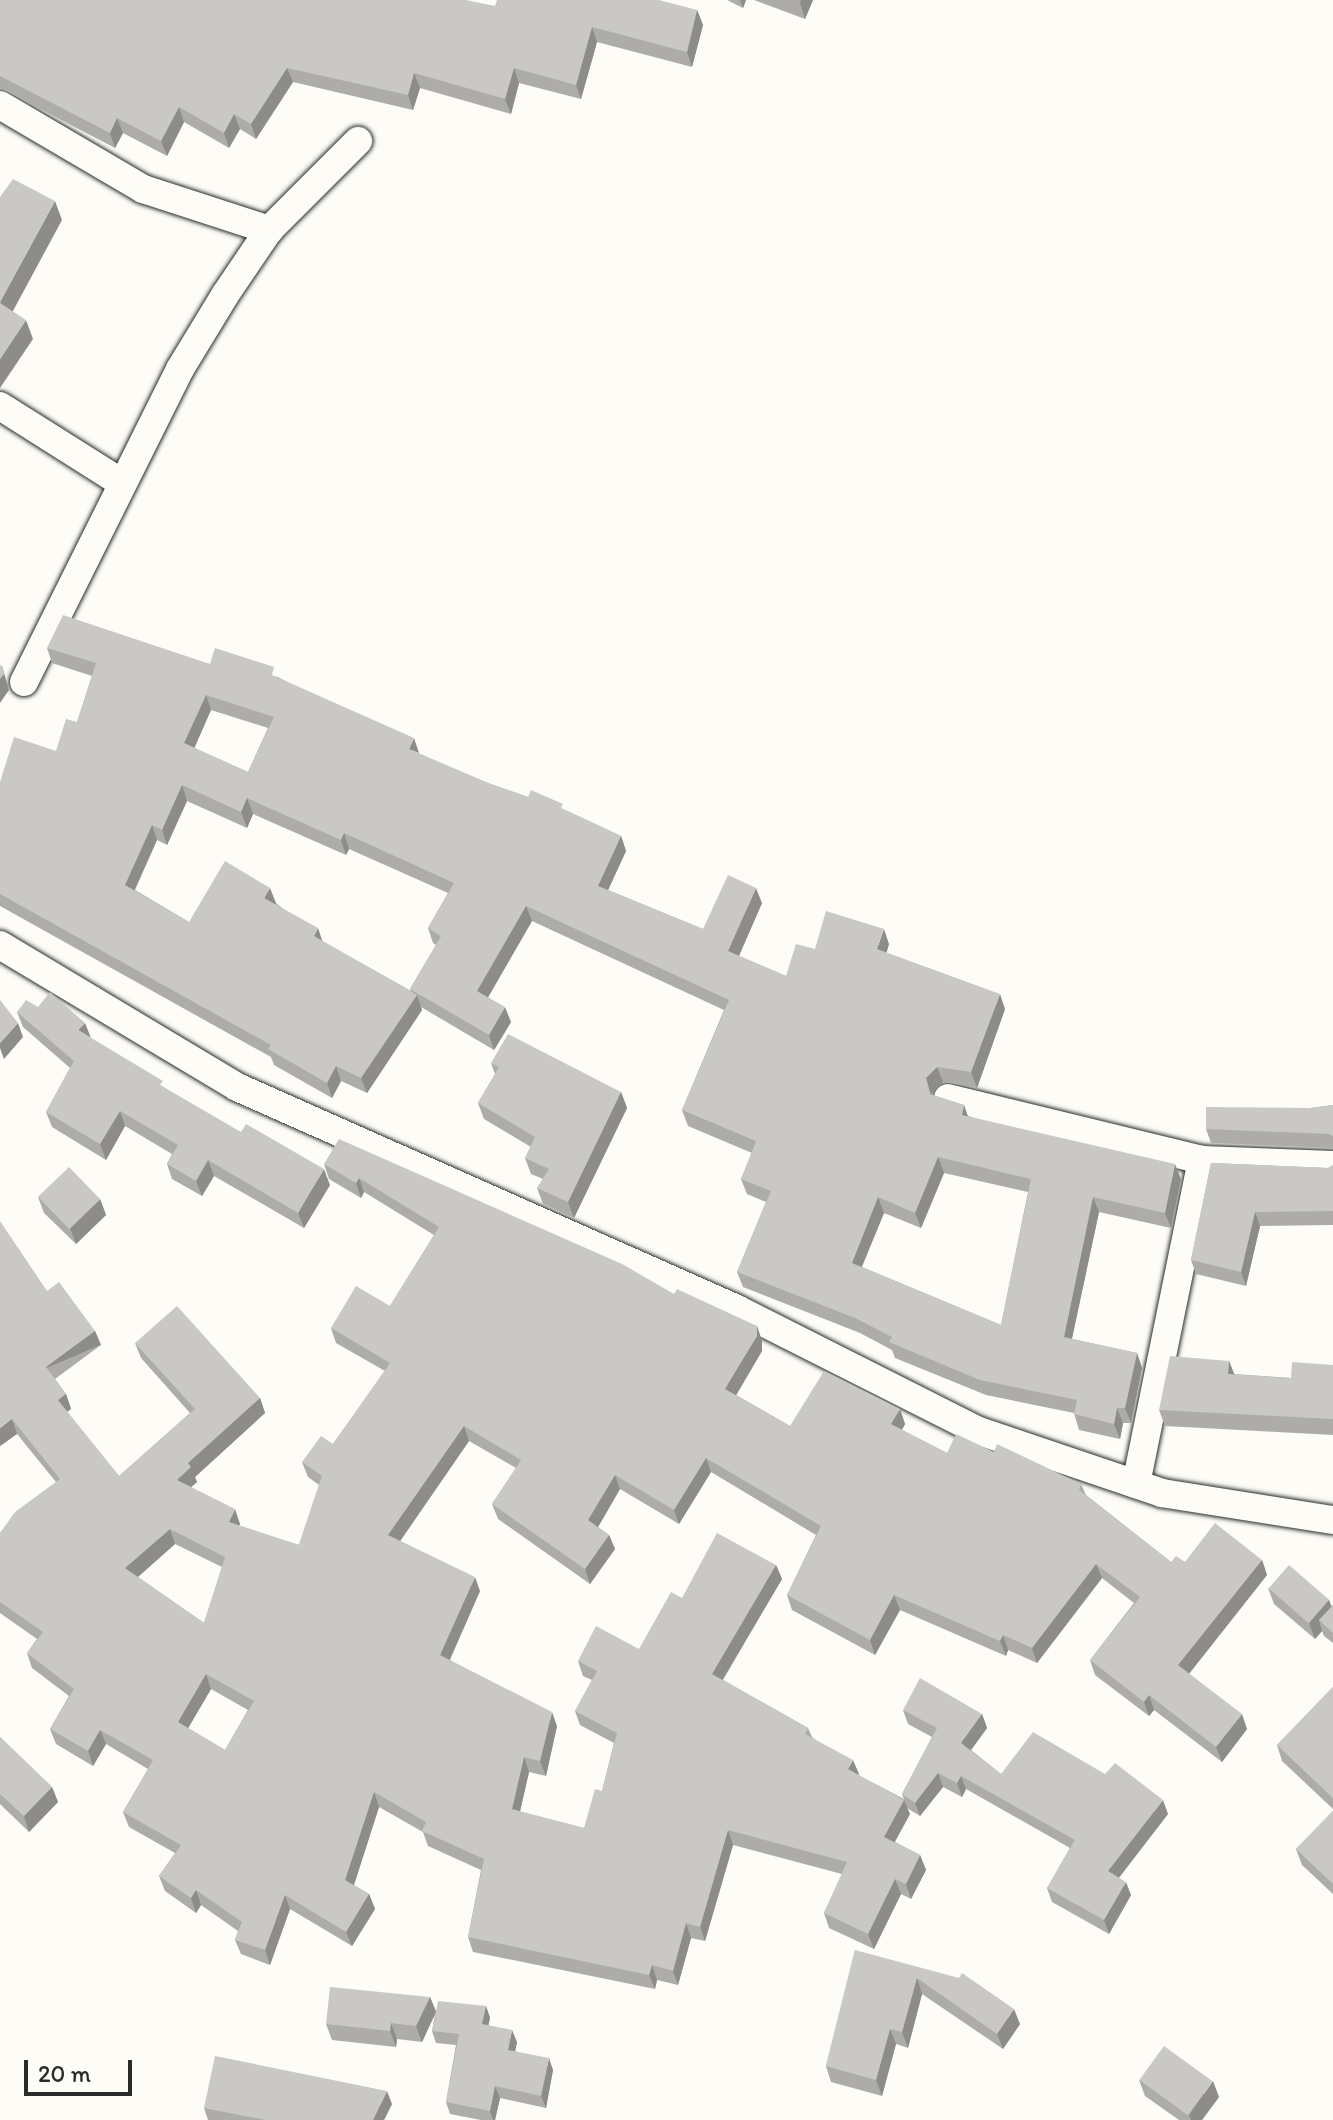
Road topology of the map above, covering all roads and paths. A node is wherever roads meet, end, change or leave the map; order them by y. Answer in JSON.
{"nodes":[{"id":1,"x":0,"y":105,"type":"edge"},
{"id":2,"x":358,"y":141,"type":"dead end"},
{"id":3,"x":269,"y":230,"type":"junction"},
{"id":4,"x":0,"y":406,"type":"edge"},
{"id":5,"x":122,"y":483,"type":"junction"},
{"id":6,"x":24,"y":682,"type":"dead end"},
{"id":7,"x":0,"y":945,"type":"edge"},
{"id":8,"x":948,"y":1098,"type":"edge"},
{"id":9,"x":1202,"y":1160,"type":"junction"},
{"id":10,"x":1333,"y":1165,"type":"edge"},
{"id":11,"x":1136,"y":1484,"type":"junction"},
{"id":12,"x":1333,"y":1520,"type":"edge"}],
"edges":[{"from":1,"to":3,"type":"street"},
{"from":2,"to":3,"type":"street"},
{"from":3,"to":5,"type":"street"},
{"from":4,"to":5,"type":"street"},
{"from":5,"to":6,"type":"street"},
{"from":7,"to":11,"type":"street"},
{"from":8,"to":9,"type":"street"},
{"from":9,"to":10,"type":"street"},
{"from":9,"to":11,"type":"street"},
{"from":11,"to":12,"type":"street"}]}
